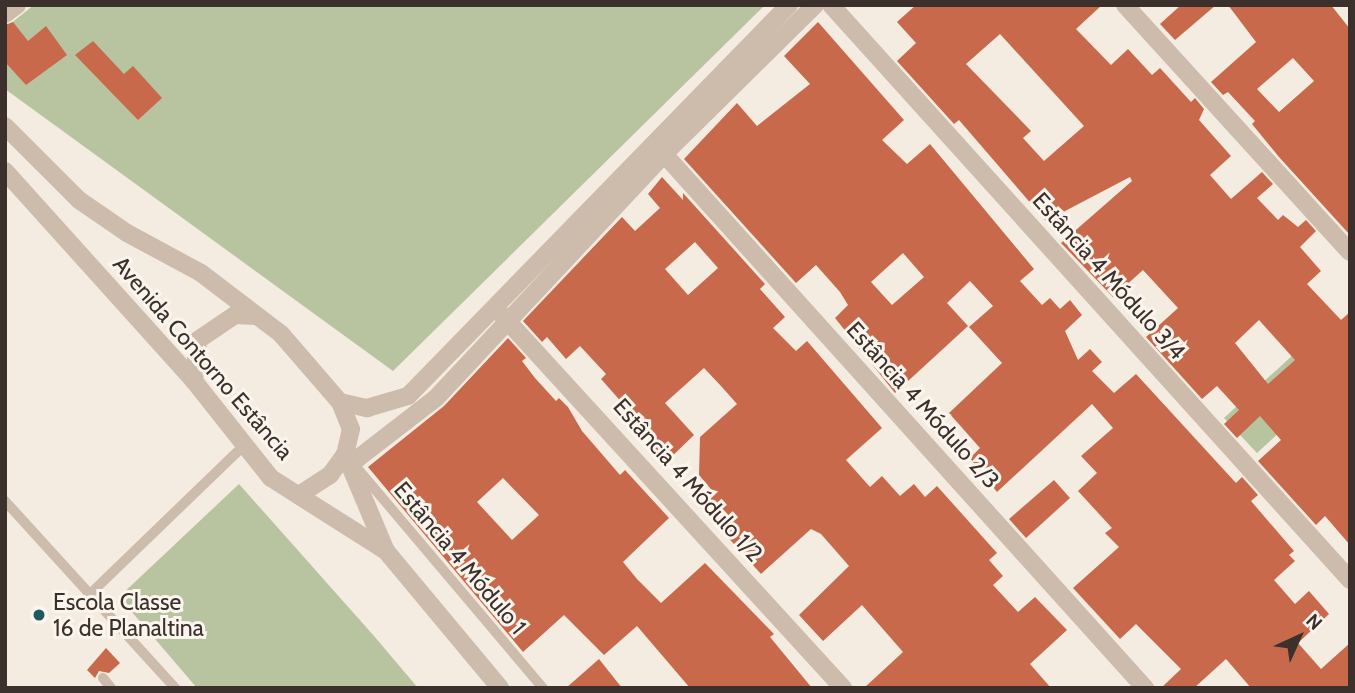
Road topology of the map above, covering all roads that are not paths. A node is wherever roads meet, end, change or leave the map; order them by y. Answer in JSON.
{"nodes":[{"id":1,"x":17,"y":5,"type":"edge"},
{"id":2,"x":789,"y":5,"type":"edge"},
{"id":3,"x":815,"y":5,"type":"edge"},
{"id":4,"x":831,"y":5,"type":"edge"},
{"id":5,"x":1125,"y":5,"type":"edge"},
{"id":6,"x":5,"y":14,"type":"edge"},
{"id":7,"x":5,"y":127,"type":"edge"},
{"id":8,"x":664,"y":154,"type":"junction"},
{"id":9,"x":5,"y":171,"type":"edge"},
{"id":10,"x":1350,"y":252,"type":"edge"},
{"id":11,"x":494,"y":308,"type":"junction"},
{"id":12,"x":258,"y":316,"type":"junction"},
{"id":13,"x":510,"y":321,"type":"junction"},
{"id":14,"x":194,"y":381,"type":"junction"},
{"id":15,"x":340,"y":402,"type":"junction"},
{"id":16,"x":243,"y":446,"type":"junction"},
{"id":17,"x":345,"y":454,"type":"junction"},
{"id":18,"x":299,"y":495,"type":"junction"},
{"id":19,"x":5,"y":502,"type":"edge"},
{"id":20,"x":386,"y":551,"type":"junction"},
{"id":21,"x":1350,"y":580,"type":"edge"},
{"id":22,"x":90,"y":594,"type":"junction"},
{"id":23,"x":103,"y":678,"type":"dead end"},
{"id":24,"x":111,"y":688,"type":"edge"},
{"id":25,"x":176,"y":688,"type":"edge"},
{"id":26,"x":500,"y":688,"type":"edge"},
{"id":27,"x":543,"y":688,"type":"edge"},
{"id":28,"x":843,"y":688,"type":"edge"},
{"id":29,"x":1145,"y":688,"type":"edge"}],
"edges":[{"from":1,"to":6,"type":"street"},
{"from":2,"to":11,"type":"street"},
{"from":3,"to":8,"type":"street"},
{"from":4,"to":21,"type":"street","name":"Estância 4 Módulo 3/4"},
{"from":5,"to":10,"type":"street"},
{"from":7,"to":12,"type":"street","name":"Avenida Contorno Estância"},
{"from":8,"to":13,"type":"street"},
{"from":8,"to":29,"type":"street","name":"Estância 4 Módulo 2/3"},
{"from":9,"to":14,"type":"street","name":"Avenida Contorno Estância"},
{"from":11,"to":13,"type":"street","name":"Estância 4 Módulo 1/2"},
{"from":11,"to":15,"type":"street"},
{"from":12,"to":14,"type":"street"},
{"from":12,"to":15,"type":"street","name":"Avenida Contorno Estância"},
{"from":13,"to":17,"type":"street"},
{"from":13,"to":28,"type":"street","name":"Estância 4 Módulo 1/2"},
{"from":14,"to":16,"type":"street","name":"Avenida Contorno Estância"},
{"from":15,"to":17,"type":"street","name":"Avenida Contorno Estância"},
{"from":16,"to":18,"type":"street","name":"Avenida Contorno Estância"},
{"from":16,"to":22,"type":"lane"},
{"from":17,"to":18,"type":"street"},
{"from":17,"to":20,"type":"street","name":"Avenida Contorno Estância"},
{"from":17,"to":27,"type":"lane","name":"Estância 4 Módulo 1"},
{"from":18,"to":20,"type":"street","name":"Avenida Contorno Estância"},
{"from":19,"to":22,"type":"lane"},
{"from":20,"to":26,"type":"street","name":"Avenida Contorno Estância"},
{"from":22,"to":25,"type":"lane"},
{"from":23,"to":24,"type":"lane"}]}
